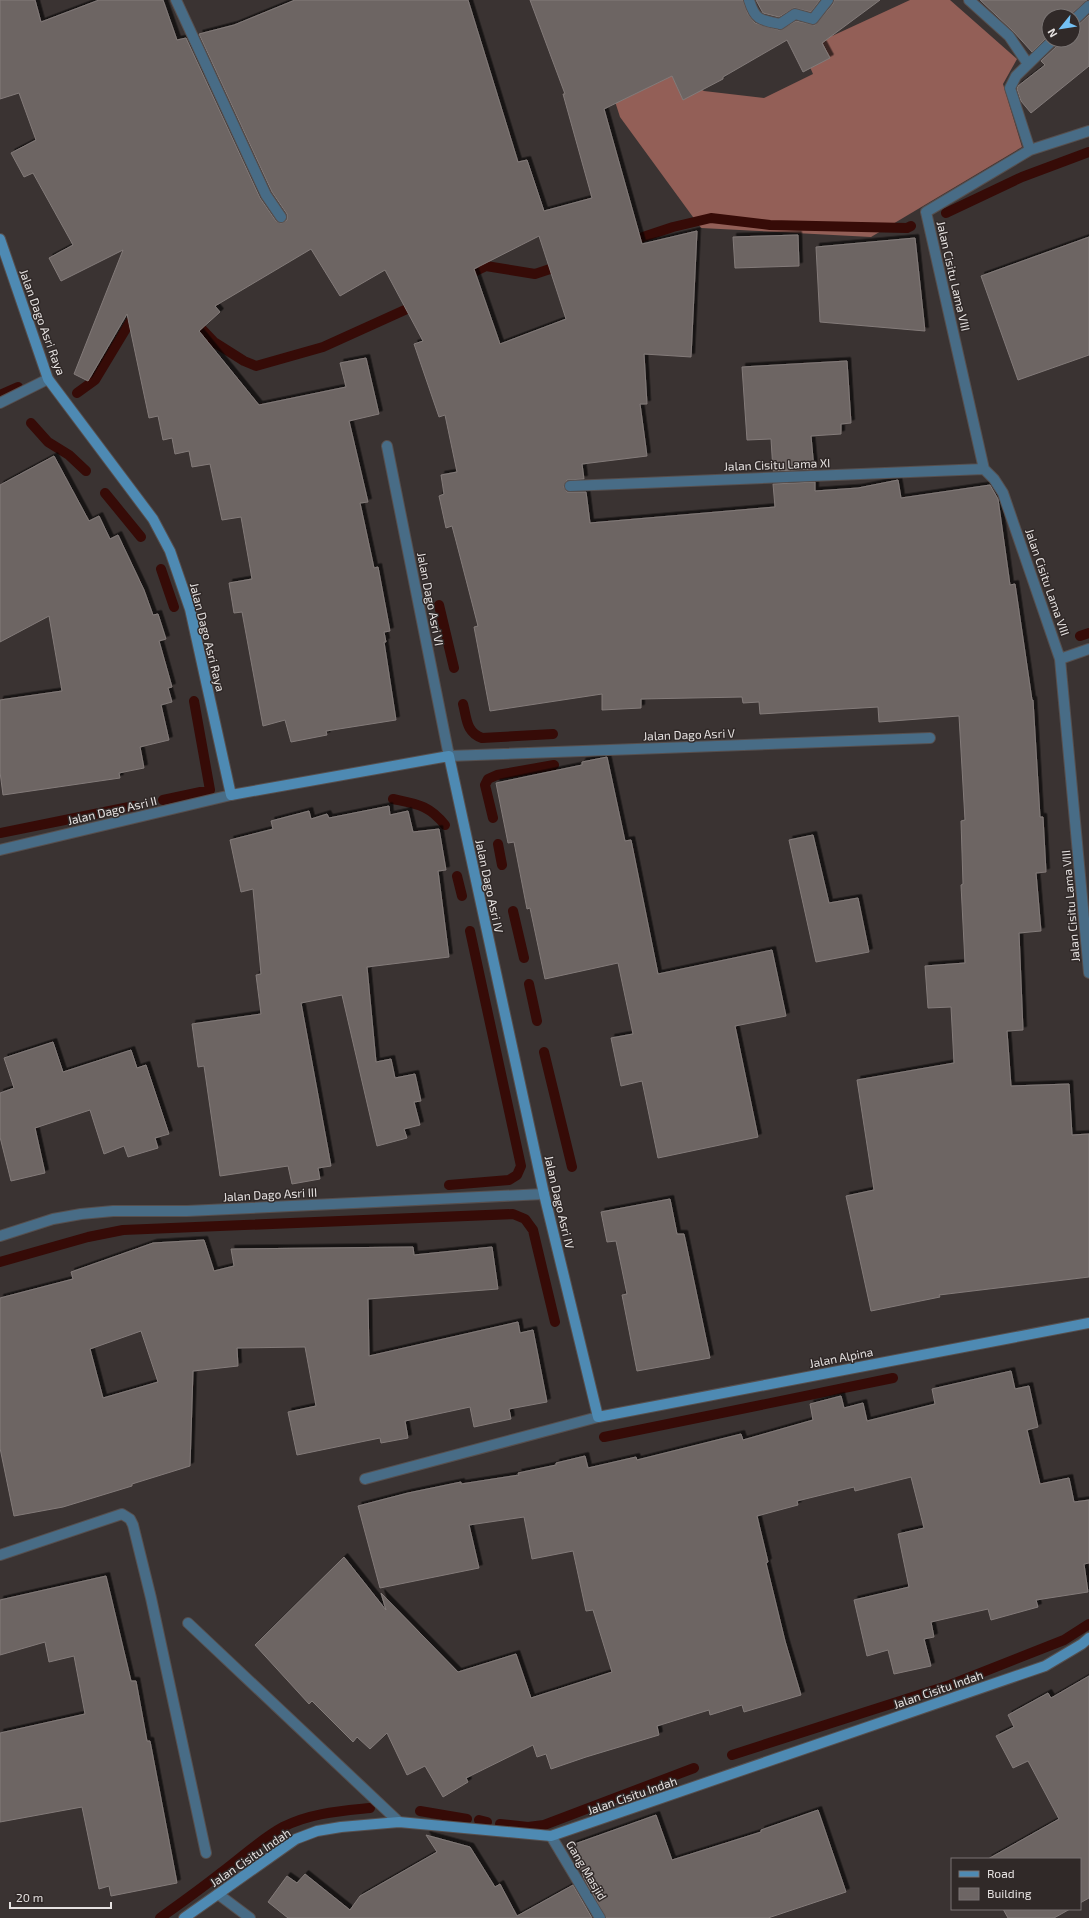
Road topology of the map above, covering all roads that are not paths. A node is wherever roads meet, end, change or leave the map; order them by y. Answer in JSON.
{"nodes":[{"id":1,"x":176,"y":0,"type":"edge"},
{"id":2,"x":749,"y":0,"type":"edge"},
{"id":3,"x":828,"y":0,"type":"edge"},
{"id":4,"x":969,"y":0,"type":"edge"},
{"id":5,"x":1089,"y":6,"type":"edge"},
{"id":6,"x":1081,"y":14,"type":"edge"},
{"id":7,"x":1045,"y":48,"type":"edge"},
{"id":8,"x":1028,"y":64,"type":"junction"},
{"id":9,"x":1089,"y":131,"type":"edge"},
{"id":10,"x":1030,"y":150,"type":"junction"},
{"id":11,"x":281,"y":217,"type":"dead end"},
{"id":12,"x":0,"y":239,"type":"edge"},
{"id":13,"x":48,"y":379,"type":"junction"},
{"id":14,"x":0,"y":403,"type":"edge"},
{"id":15,"x":387,"y":446,"type":"dead end"},
{"id":16,"x":984,"y":469,"type":"junction"},
{"id":17,"x":570,"y":486,"type":"dead end"},
{"id":18,"x":1089,"y":649,"type":"edge"},
{"id":19,"x":1060,"y":659,"type":"junction"},
{"id":20,"x":930,"y":738,"type":"dead end"},
{"id":21,"x":449,"y":756,"type":"junction"},
{"id":22,"x":230,"y":795,"type":"junction"},
{"id":23,"x":0,"y":850,"type":"edge"},
{"id":24,"x":1089,"y":973,"type":"edge"},
{"id":25,"x":544,"y":1194,"type":"junction"},
{"id":26,"x":0,"y":1236,"type":"edge"},
{"id":27,"x":1089,"y":1323,"type":"edge"},
{"id":28,"x":598,"y":1417,"type":"junction"},
{"id":29,"x":365,"y":1478,"type":"dead end"},
{"id":30,"x":0,"y":1555,"type":"edge"},
{"id":31,"x":188,"y":1623,"type":"dead end"},
{"id":32,"x":1089,"y":1638,"type":"edge"},
{"id":33,"x":399,"y":1822,"type":"junction"},
{"id":34,"x":551,"y":1836,"type":"junction"},
{"id":35,"x":206,"y":1854,"type":"dead end"},
{"id":36,"x":218,"y":1894,"type":"junction"},
{"id":37,"x":184,"y":1918,"type":"edge"},
{"id":38,"x":250,"y":1918,"type":"edge"},
{"id":39,"x":600,"y":1918,"type":"edge"}],
"edges":[{"from":1,"to":11,"type":"street"},
{"from":2,"to":3,"type":"street"},
{"from":4,"to":8,"type":"street"},
{"from":5,"to":6,"type":"street"},
{"from":7,"to":8,"type":"street"},
{"from":8,"to":10,"type":"street"},
{"from":9,"to":10,"type":"street"},
{"from":10,"to":16,"type":"street","name":"Jalan Cisitu Lama VIII"},
{"from":12,"to":13,"type":"street","name":"Jalan Dago Asri Raya"},
{"from":13,"to":14,"type":"street"},
{"from":13,"to":22,"type":"street","name":"Jalan Dago Asri Raya"},
{"from":15,"to":21,"type":"street","name":"Jalan Dago Asri VI"},
{"from":16,"to":17,"type":"street","name":"Jalan Cisitu Lama XI"},
{"from":16,"to":19,"type":"street","name":"Jalan Cisitu Lama VIII"},
{"from":18,"to":19,"type":"street"},
{"from":19,"to":24,"type":"street","name":"Jalan Cisitu Lama VIII"},
{"from":20,"to":21,"type":"street","name":"Jalan Dago Asri V"},
{"from":21,"to":22,"type":"street"},
{"from":21,"to":25,"type":"street","name":"Jalan Dago Asri IV"},
{"from":22,"to":23,"type":"street","name":"Jalan Dago Asri II"},
{"from":25,"to":26,"type":"street","name":"Jalan Dago Asri III"},
{"from":25,"to":28,"type":"street","name":"Jalan Dago Asri IV"},
{"from":27,"to":28,"type":"street","name":"Jalan Alpina"},
{"from":28,"to":29,"type":"street"},
{"from":30,"to":35,"type":"street"},
{"from":31,"to":33,"type":"street"},
{"from":32,"to":34,"type":"street","name":"Jalan Cisitu Indah"},
{"from":33,"to":34,"type":"street","name":"Jalan Cisitu Indah"},
{"from":33,"to":36,"type":"street","name":"Jalan Cisitu Indah"},
{"from":34,"to":39,"type":"street","name":"Gang Masjid"},
{"from":36,"to":37,"type":"street","name":"Jalan Cisitu Indah"},
{"from":36,"to":38,"type":"street"}]}
